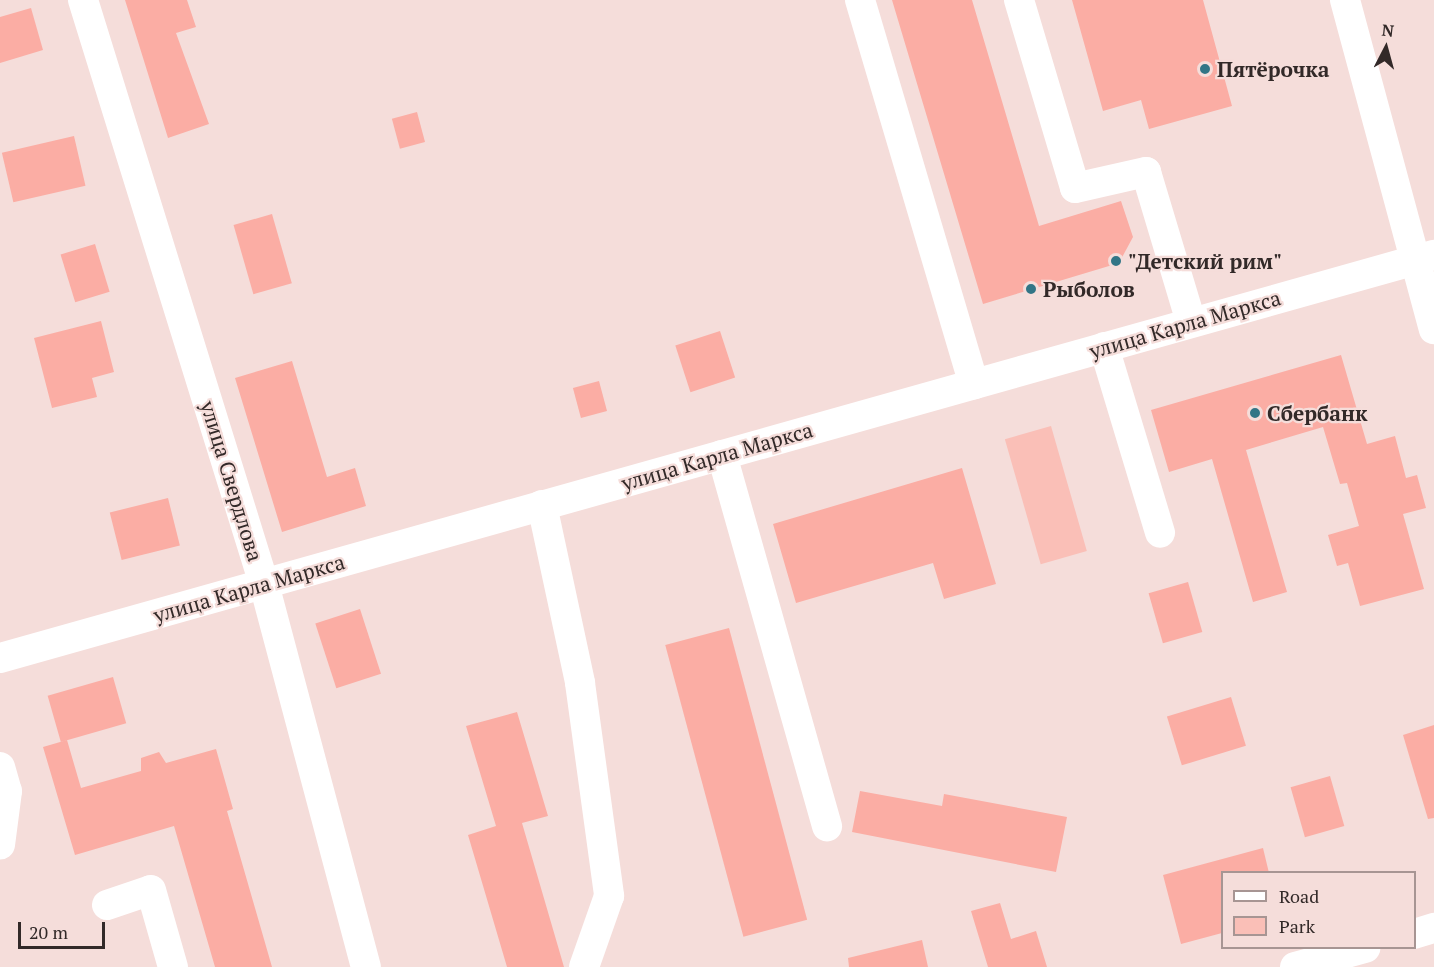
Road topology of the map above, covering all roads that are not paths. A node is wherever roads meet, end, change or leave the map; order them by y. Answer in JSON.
{"nodes":[{"id":1,"x":83,"y":0,"type":"edge"},
{"id":2,"x":860,"y":0,"type":"edge"},
{"id":3,"x":1019,"y":0,"type":"edge"},
{"id":4,"x":1345,"y":0,"type":"edge"},
{"id":5,"x":1424,"y":258,"type":"edge"},
{"id":6,"x":1191,"y":322,"type":"junction"},
{"id":7,"x":1434,"y":329,"type":"edge"},
{"id":8,"x":1104,"y":347,"type":"junction"},
{"id":9,"x":974,"y":384,"type":"junction"},
{"id":10,"x":722,"y":455,"type":"junction"},
{"id":11,"x":542,"y":506,"type":"junction"},
{"id":12,"x":1160,"y":533,"type":"dead end"},
{"id":13,"x":264,"y":584,"type":"junction"},
{"id":14,"x":0,"y":658,"type":"edge"},
{"id":15,"x":0,"y":767,"type":"edge"},
{"id":16,"x":828,"y":826,"type":"dead end"},
{"id":17,"x":0,"y":845,"type":"edge"},
{"id":18,"x":107,"y":905,"type":"dead end"},
{"id":19,"x":1434,"y":928,"type":"edge"},
{"id":20,"x":1416,"y":933,"type":"edge"},
{"id":21,"x":1361,"y":949,"type":"edge"},
{"id":22,"x":173,"y":967,"type":"edge"},
{"id":23,"x":366,"y":967,"type":"edge"},
{"id":24,"x":584,"y":967,"type":"edge"},
{"id":25,"x":1295,"y":967,"type":"edge"}],
"edges":[{"from":1,"to":13,"type":"street","name":"улица Свердлова"},
{"from":2,"to":9,"type":"street"},
{"from":3,"to":6,"type":"street"},
{"from":4,"to":5,"type":"street"},
{"from":5,"to":6,"type":"street","name":"улица Карла Маркса"},
{"from":5,"to":7,"type":"street"},
{"from":6,"to":8,"type":"street","name":"улица Карла Маркса"},
{"from":8,"to":9,"type":"street","name":"улица Карла Маркса"},
{"from":8,"to":12,"type":"street"},
{"from":9,"to":10,"type":"street","name":"улица Карла Маркса"},
{"from":10,"to":11,"type":"street","name":"улица Карла Маркса"},
{"from":10,"to":16,"type":"street"},
{"from":11,"to":13,"type":"street","name":"улица Карла Маркса"},
{"from":11,"to":24,"type":"street"},
{"from":13,"to":14,"type":"street","name":"улица Карла Маркса"},
{"from":13,"to":23,"type":"street","name":"улица Свердлова"},
{"from":15,"to":17,"type":"street"},
{"from":18,"to":22,"type":"street"},
{"from":19,"to":20,"type":"street"},
{"from":21,"to":25,"type":"street"}]}
